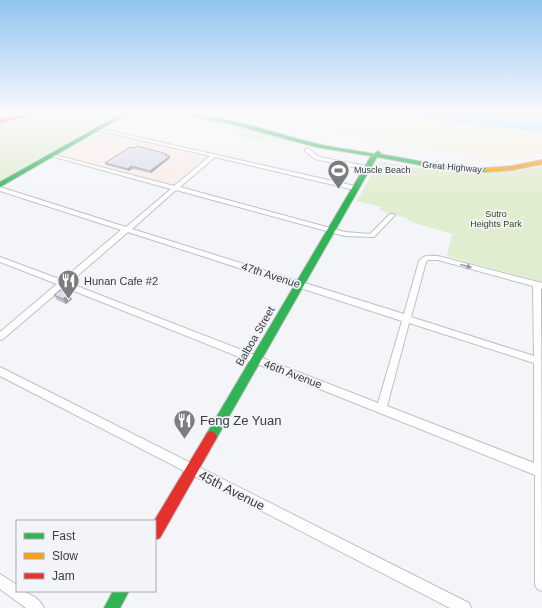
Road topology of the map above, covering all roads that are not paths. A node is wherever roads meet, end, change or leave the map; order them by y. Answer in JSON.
{"nodes":[{"id":1,"x":75,"y":142,"type":"edge"},
{"id":2,"x":155,"y":142,"type":"edge"},
{"id":3,"x":305,"y":142,"type":"edge"},
{"id":4,"x":322,"y":142,"type":"edge"},
{"id":5,"x":307,"y":150,"type":"dead end"},
{"id":6,"x":376,"y":154,"type":"junction"},
{"id":7,"x":52,"y":155,"type":"junction"},
{"id":8,"x":213,"y":156,"type":"junction"},
{"id":9,"x":542,"y":162,"type":"edge"},
{"id":10,"x":475,"y":164,"type":"dead end"},
{"id":11,"x":366,"y":168,"type":"junction"},
{"id":12,"x":512,"y":168,"type":"junction"},
{"id":13,"x":0,"y":185,"type":"edge"},
{"id":14,"x":175,"y":188,"type":"junction"},
{"id":15,"x":355,"y":188,"type":"junction"},
{"id":16,"x":0,"y":189,"type":"edge"},
{"id":17,"x":392,"y":215,"type":"dead end"},
{"id":18,"x":126,"y":229,"type":"junction"},
{"id":19,"x":331,"y":230,"type":"junction"},
{"id":20,"x":0,"y":259,"type":"edge"},
{"id":21,"x":62,"y":284,"type":"junction"},
{"id":22,"x":299,"y":284,"type":"junction"},
{"id":23,"x":539,"y":286,"type":"edge"},
{"id":24,"x":407,"y":318,"type":"junction"},
{"id":25,"x":0,"y":337,"type":"edge"},
{"id":26,"x":256,"y":359,"type":"junction"},
{"id":27,"x":540,"y":361,"type":"edge"},
{"id":28,"x":0,"y":371,"type":"edge"},
{"id":29,"x":381,"y":408,"type":"junction"},
{"id":30,"x":192,"y":469,"type":"junction"},
{"id":31,"x":541,"y":471,"type":"edge"},
{"id":32,"x":156,"y":531,"type":"edge"},
{"id":33,"x":0,"y":581,"type":"edge"},
{"id":34,"x":542,"y":584,"type":"edge"},
{"id":35,"x":120,"y":592,"type":"edge"},
{"id":36,"x":37,"y":608,"type":"edge"},
{"id":37,"x":112,"y":608,"type":"edge"},
{"id":38,"x":464,"y":608,"type":"edge"}],
"edges":[{"from":1,"to":7,"type":"main road"},
{"from":2,"to":8,"type":"street"},
{"from":3,"to":6,"type":"main road","name":"Great Highway"},
{"from":4,"to":6,"type":"main road","name":"Great Highway"},
{"from":5,"to":11,"type":"street"},
{"from":6,"to":11,"type":"main road","name":"Balboa Street"},
{"from":6,"to":12,"type":"main road","name":"Great Highway"},
{"from":7,"to":13,"type":"main road"},
{"from":7,"to":14,"type":"street"},
{"from":8,"to":14,"type":"street"},
{"from":8,"to":15,"type":"street"},
{"from":9,"to":12,"type":"main road"},
{"from":10,"to":12,"type":"main road"},
{"from":11,"to":15,"type":"main road","name":"Balboa Street"},
{"from":14,"to":18,"type":"street"},
{"from":14,"to":19,"type":"street"},
{"from":15,"to":19,"type":"main road","name":"Balboa Street"},
{"from":16,"to":18,"type":"street","name":"47th Avenue"},
{"from":17,"to":19,"type":"street"},
{"from":18,"to":21,"type":"street"},
{"from":18,"to":22,"type":"street","name":"47th Avenue"},
{"from":19,"to":22,"type":"main road","name":"Balboa Street"},
{"from":20,"to":21,"type":"street","name":"46th Avenue"},
{"from":21,"to":25,"type":"street"},
{"from":21,"to":26,"type":"street","name":"46th Avenue"},
{"from":22,"to":24,"type":"street","name":"47th Avenue"},
{"from":22,"to":26,"type":"main road","name":"Balboa Street"},
{"from":24,"to":23,"type":"street","one_way":true},
{"from":23,"to":27,"type":"street"},
{"from":24,"to":27,"type":"street","name":"47th Avenue"},
{"from":24,"to":29,"type":"street"},
{"from":26,"to":29,"type":"street","name":"46th Avenue"},
{"from":26,"to":30,"type":"main road","name":"Balboa Street"},
{"from":27,"to":31,"type":"street"},
{"from":28,"to":30,"type":"street","name":"45th Avenue"},
{"from":29,"to":31,"type":"street","name":"46th Avenue"},
{"from":30,"to":32,"type":"main road","name":"Balboa Street"},
{"from":30,"to":38,"type":"street","name":"45th Avenue"},
{"from":31,"to":34,"type":"street"},
{"from":33,"to":36,"type":"street"},
{"from":35,"to":37,"type":"main road"}]}
